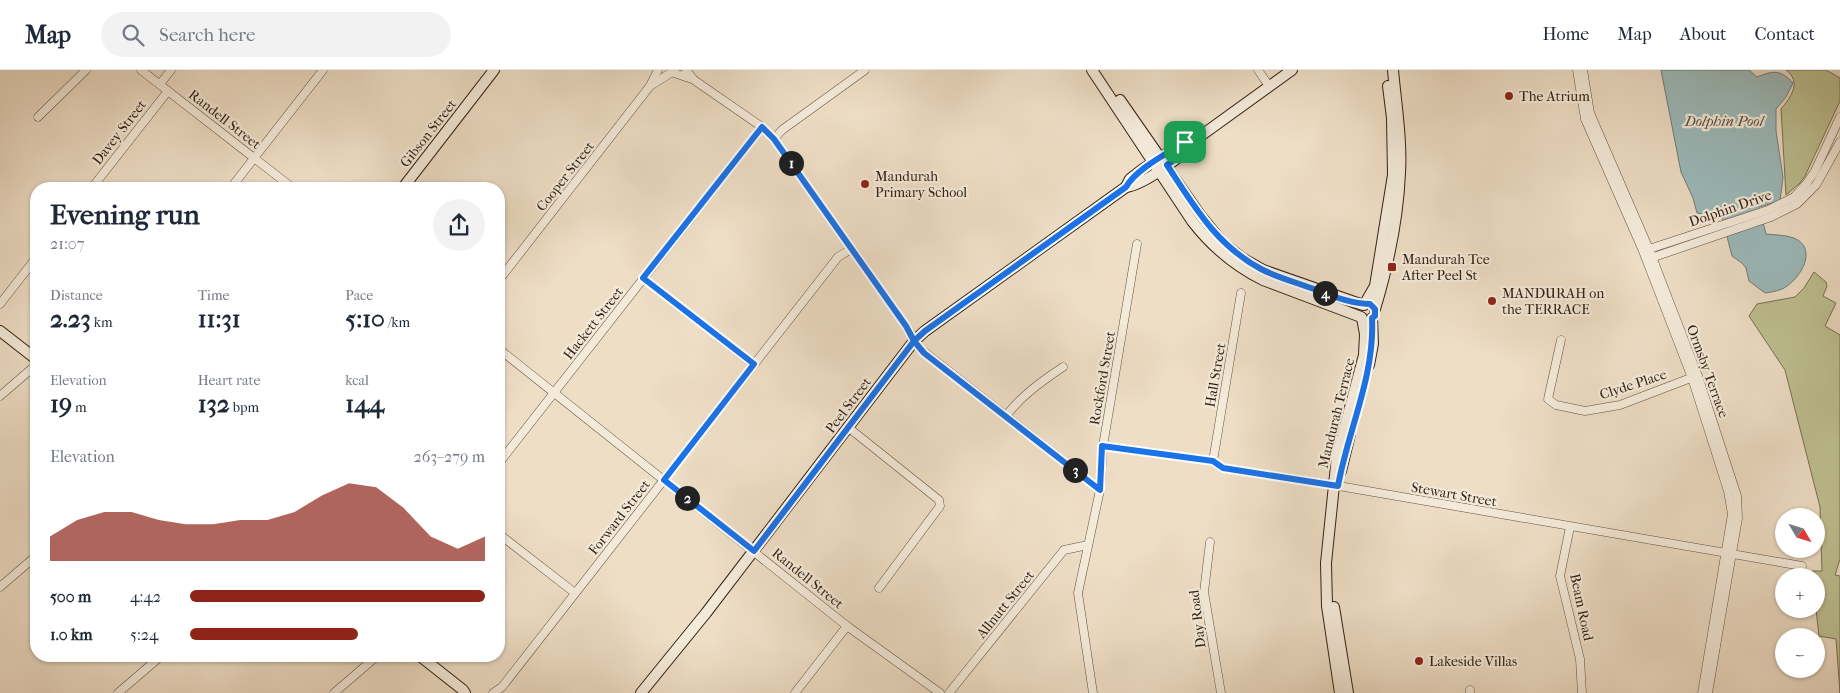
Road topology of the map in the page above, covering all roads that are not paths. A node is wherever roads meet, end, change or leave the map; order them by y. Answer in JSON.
{"nodes":[{"id":1,"x":86,"y":70,"type":"edge"},
{"id":2,"x":141,"y":70,"type":"edge"},
{"id":3,"x":171,"y":70,"type":"edge"},
{"id":4,"x":323,"y":70,"type":"edge"},
{"id":5,"x":494,"y":70,"type":"edge"},
{"id":6,"x":659,"y":70,"type":"edge"},
{"id":7,"x":686,"y":70,"type":"edge"},
{"id":8,"x":865,"y":70,"type":"edge"},
{"id":9,"x":1092,"y":70,"type":"edge"},
{"id":10,"x":1100,"y":70,"type":"edge"},
{"id":11,"x":1258,"y":70,"type":"edge"},
{"id":12,"x":1292,"y":70,"type":"edge"},
{"id":13,"x":1386,"y":70,"type":"edge"},
{"id":14,"x":1393,"y":70,"type":"edge"},
{"id":15,"x":1576,"y":70,"type":"edge"},
{"id":16,"x":1583,"y":70,"type":"edge"},
{"id":17,"x":674,"y":72,"type":"edge"},
{"id":18,"x":694,"y":80,"type":"junction"},
{"id":19,"x":160,"y":84,"type":"junction"},
{"id":20,"x":650,"y":86,"type":"junction"},
{"id":21,"x":1269,"y":86,"type":"junction"},
{"id":22,"x":168,"y":91,"type":"junction"},
{"id":23,"x":38,"y":117,"type":"dead end"},
{"id":24,"x":1128,"y":117,"type":"junction"},
{"id":25,"x":1840,"y":117,"type":"edge"},
{"id":26,"x":762,"y":127,"type":"junction"},
{"id":27,"x":774,"y":139,"type":"junction"},
{"id":28,"x":1840,"y":142,"type":"edge"},
{"id":29,"x":254,"y":158,"type":"junction"},
{"id":30,"x":1160,"y":164,"type":"junction"},
{"id":31,"x":96,"y":182,"type":"edge"},
{"id":32,"x":235,"y":182,"type":"edge"},
{"id":33,"x":285,"y":182,"type":"edge"},
{"id":34,"x":407,"y":182,"type":"edge"},
{"id":35,"x":1779,"y":209,"type":"junction"},
{"id":36,"x":1196,"y":218,"type":"junction"},
{"id":37,"x":1137,"y":244,"type":"dead end"},
{"id":38,"x":851,"y":249,"type":"junction"},
{"id":39,"x":1646,"y":250,"type":"junction"},
{"id":40,"x":1649,"y":259,"type":"junction"},
{"id":41,"x":30,"y":266,"type":"edge"},
{"id":42,"x":505,"y":272,"type":"edge"},
{"id":43,"x":643,"y":278,"type":"junction"},
{"id":44,"x":1242,"y":293,"type":"dead end"},
{"id":45,"x":0,"y":304,"type":"edge"},
{"id":46,"x":1364,"y":305,"type":"junction"},
{"id":47,"x":1367,"y":316,"type":"junction"},
{"id":48,"x":0,"y":331,"type":"edge"},
{"id":49,"x":1561,"y":340,"type":"dead end"},
{"id":50,"x":914,"y":341,"type":"junction"},
{"id":51,"x":30,"y":354,"type":"edge"},
{"id":52,"x":505,"y":354,"type":"edge"},
{"id":53,"x":754,"y":364,"type":"junction"},
{"id":54,"x":1063,"y":367,"type":"dead end"},
{"id":55,"x":30,"y":370,"type":"edge"},
{"id":56,"x":1695,"y":377,"type":"junction"},
{"id":57,"x":555,"y":393,"type":"junction"},
{"id":58,"x":0,"y":396,"type":"edge"},
{"id":59,"x":1006,"y":416,"type":"junction"},
{"id":60,"x":849,"y":428,"type":"junction"},
{"id":61,"x":1102,"y":446,"type":"junction"},
{"id":62,"x":505,"y":456,"type":"edge"},
{"id":63,"x":1213,"y":461,"type":"junction"},
{"id":64,"x":664,"y":480,"type":"junction"},
{"id":65,"x":1336,"y":486,"type":"junction"},
{"id":66,"x":1100,"y":490,"type":"junction"},
{"id":67,"x":1570,"y":526,"type":"junction"},
{"id":68,"x":505,"y":539,"type":"edge"},
{"id":69,"x":1210,"y":542,"type":"dead end"},
{"id":70,"x":1088,"y":545,"type":"junction"},
{"id":71,"x":754,"y":551,"type":"junction"},
{"id":72,"x":1729,"y":552,"type":"junction"},
{"id":73,"x":30,"y":561,"type":"edge"},
{"id":74,"x":1802,"y":566,"type":"dead end"},
{"id":75,"x":0,"y":587,"type":"edge"},
{"id":76,"x":879,"y":588,"type":"dead end"},
{"id":77,"x":575,"y":594,"type":"junction"},
{"id":78,"x":847,"y":626,"type":"junction"},
{"id":79,"x":154,"y":662,"type":"edge"},
{"id":80,"x":370,"y":662,"type":"edge"},
{"id":81,"x":428,"y":662,"type":"edge"},
{"id":82,"x":501,"y":690,"type":"edge"},
{"id":83,"x":467,"y":692,"type":"edge"},
{"id":84,"x":118,"y":693,"type":"edge"},
{"id":85,"x":334,"y":693,"type":"edge"},
{"id":86,"x":493,"y":693,"type":"edge"},
{"id":87,"x":641,"y":693,"type":"edge"},
{"id":88,"x":795,"y":693,"type":"edge"},
{"id":89,"x":940,"y":693,"type":"edge"},
{"id":90,"x":949,"y":693,"type":"edge"},
{"id":91,"x":1093,"y":693,"type":"edge"},
{"id":92,"x":1220,"y":693,"type":"edge"},
{"id":93,"x":1340,"y":693,"type":"edge"},
{"id":94,"x":1348,"y":693,"type":"edge"},
{"id":95,"x":1582,"y":693,"type":"edge"},
{"id":96,"x":1702,"y":693,"type":"edge"},
{"id":97,"x":1708,"y":693,"type":"edge"}],
"edges":[{"from":1,"to":23,"type":"street"},
{"from":2,"to":19,"type":"street","name":"Randell Street"},
{"from":3,"to":19,"type":"street"},
{"from":4,"to":29,"type":"street"},
{"from":5,"to":34,"type":"main road","name":"Gibson Street"},
{"from":6,"to":17,"type":"street"},
{"from":6,"to":20,"type":"street","name":"Cooper Street"},
{"from":7,"to":18,"type":"street"},
{"from":8,"to":27,"type":"street"},
{"from":9,"to":24,"type":"main road"},
{"from":10,"to":24,"type":"main road"},
{"from":11,"to":21,"type":"street"},
{"from":12,"to":21,"type":"main road","name":"Peel Street"},
{"from":13,"to":46,"type":"main road"},
{"from":14,"to":47,"type":"main road","name":"Mandurah Terrace"},
{"from":15,"to":39,"type":"street","name":"Ormsby Terrace"},
{"from":16,"to":39,"type":"street","name":"Ormsby Terrace"},
{"from":17,"to":18,"type":"street"},
{"from":17,"to":20,"type":"street","name":"Cooper Street"},
{"from":18,"to":26,"type":"street"},
{"from":19,"to":22,"type":"street","name":"Randell Street"},
{"from":20,"to":42,"type":"street","name":"Cooper Street"},
{"from":21,"to":30,"type":"main road","name":"Peel Street"},
{"from":22,"to":29,"type":"street","name":"Randell Street"},
{"from":22,"to":31,"type":"street","name":"Davey Street"},
{"from":24,"to":30,"type":"main road"},
{"from":25,"to":35,"type":"street","name":"Dolphin Drive"},
{"from":26,"to":27,"type":"street"},
{"from":26,"to":43,"type":"street","name":"Hackett Street"},
{"from":27,"to":38,"type":"street"},
{"from":28,"to":35,"type":"street","name":"Dolphin Drive"},
{"from":29,"to":32,"type":"street"},
{"from":29,"to":33,"type":"street","name":"Randell Street"},
{"from":30,"to":36,"type":"main road"},
{"from":30,"to":50,"type":"main road","name":"Peel Street"},
{"from":35,"to":39,"type":"street","name":"Dolphin Drive"},
{"from":35,"to":40,"type":"street","name":"Dolphin Drive"},
{"from":36,"to":46,"type":"main road"},
{"from":36,"to":47,"type":"main road"},
{"from":37,"to":61,"type":"street","name":"Rockford Street"},
{"from":38,"to":50,"type":"street"},
{"from":38,"to":53,"type":"street","name":"Forward Street"},
{"from":39,"to":40,"type":"street","name":"Ormsby Terrace"},
{"from":40,"to":56,"type":"street","name":"Ormsby Terrace"},
{"from":41,"to":45,"type":"street"},
{"from":43,"to":53,"type":"street"},
{"from":43,"to":57,"type":"street","name":"Hackett Street"},
{"from":44,"to":63,"type":"street","name":"Hall Street"},
{"from":46,"to":47,"type":"main road"},
{"from":47,"to":65,"type":"main road","name":"Mandurah Terrace"},
{"from":48,"to":51,"type":"main road"},
{"from":49,"to":56,"type":"street","name":"Clyde Place"},
{"from":50,"to":59,"type":"street"},
{"from":50,"to":60,"type":"main road","name":"Peel Street"},
{"from":52,"to":57,"type":"street","name":"Randell Street"},
{"from":53,"to":64,"type":"street","name":"Forward Street"},
{"from":54,"to":59,"type":"street"},
{"from":55,"to":58,"type":"street"},
{"from":56,"to":72,"type":"street","name":"Ormsby Terrace"},
{"from":57,"to":62,"type":"street","name":"Hackett Street"},
{"from":57,"to":64,"type":"street","name":"Randell Street"},
{"from":59,"to":66,"type":"street"},
{"from":60,"to":71,"type":"main road","name":"Peel Street"},
{"from":60,"to":76,"type":"street"},
{"from":61,"to":63,"type":"street","name":"Stewart Street"},
{"from":61,"to":66,"type":"street","name":"Rockford Street"},
{"from":63,"to":65,"type":"street","name":"Stewart Street"},
{"from":64,"to":71,"type":"street","name":"Randell Street"},
{"from":64,"to":77,"type":"street","name":"Forward Street"},
{"from":65,"to":67,"type":"street","name":"Stewart Street"},
{"from":65,"to":93,"type":"main road","name":"Mandurah Terrace"},
{"from":65,"to":94,"type":"main road","name":"Mandurah Terrace"},
{"from":66,"to":70,"type":"street","name":"Rockford Street"},
{"from":67,"to":72,"type":"street","name":"Stewart Street"},
{"from":67,"to":95,"type":"street","name":"Beam Road"},
{"from":68,"to":77,"type":"street"},
{"from":69,"to":92,"type":"street","name":"Day Road"},
{"from":70,"to":90,"type":"street","name":"Allnutt Street"},
{"from":70,"to":91,"type":"street","name":"Rockford Street"},
{"from":71,"to":78,"type":"street","name":"Randell Street"},
{"from":71,"to":87,"type":"main road","name":"Peel Street"},
{"from":72,"to":74,"type":"street","name":"Stewart Street"},
{"from":72,"to":96,"type":"street","name":"Ormsby Terrace"},
{"from":72,"to":97,"type":"street","name":"Ormsby Terrace"},
{"from":73,"to":75,"type":"street"},
{"from":77,"to":82,"type":"street","name":"Forward Street"},
{"from":78,"to":88,"type":"street"},
{"from":78,"to":89,"type":"street","name":"Randell Street"},
{"from":79,"to":84,"type":"street"},
{"from":80,"to":85,"type":"street"},
{"from":81,"to":83,"type":"main road"},
{"from":82,"to":86,"type":"street","name":"Forward Street"}]}
